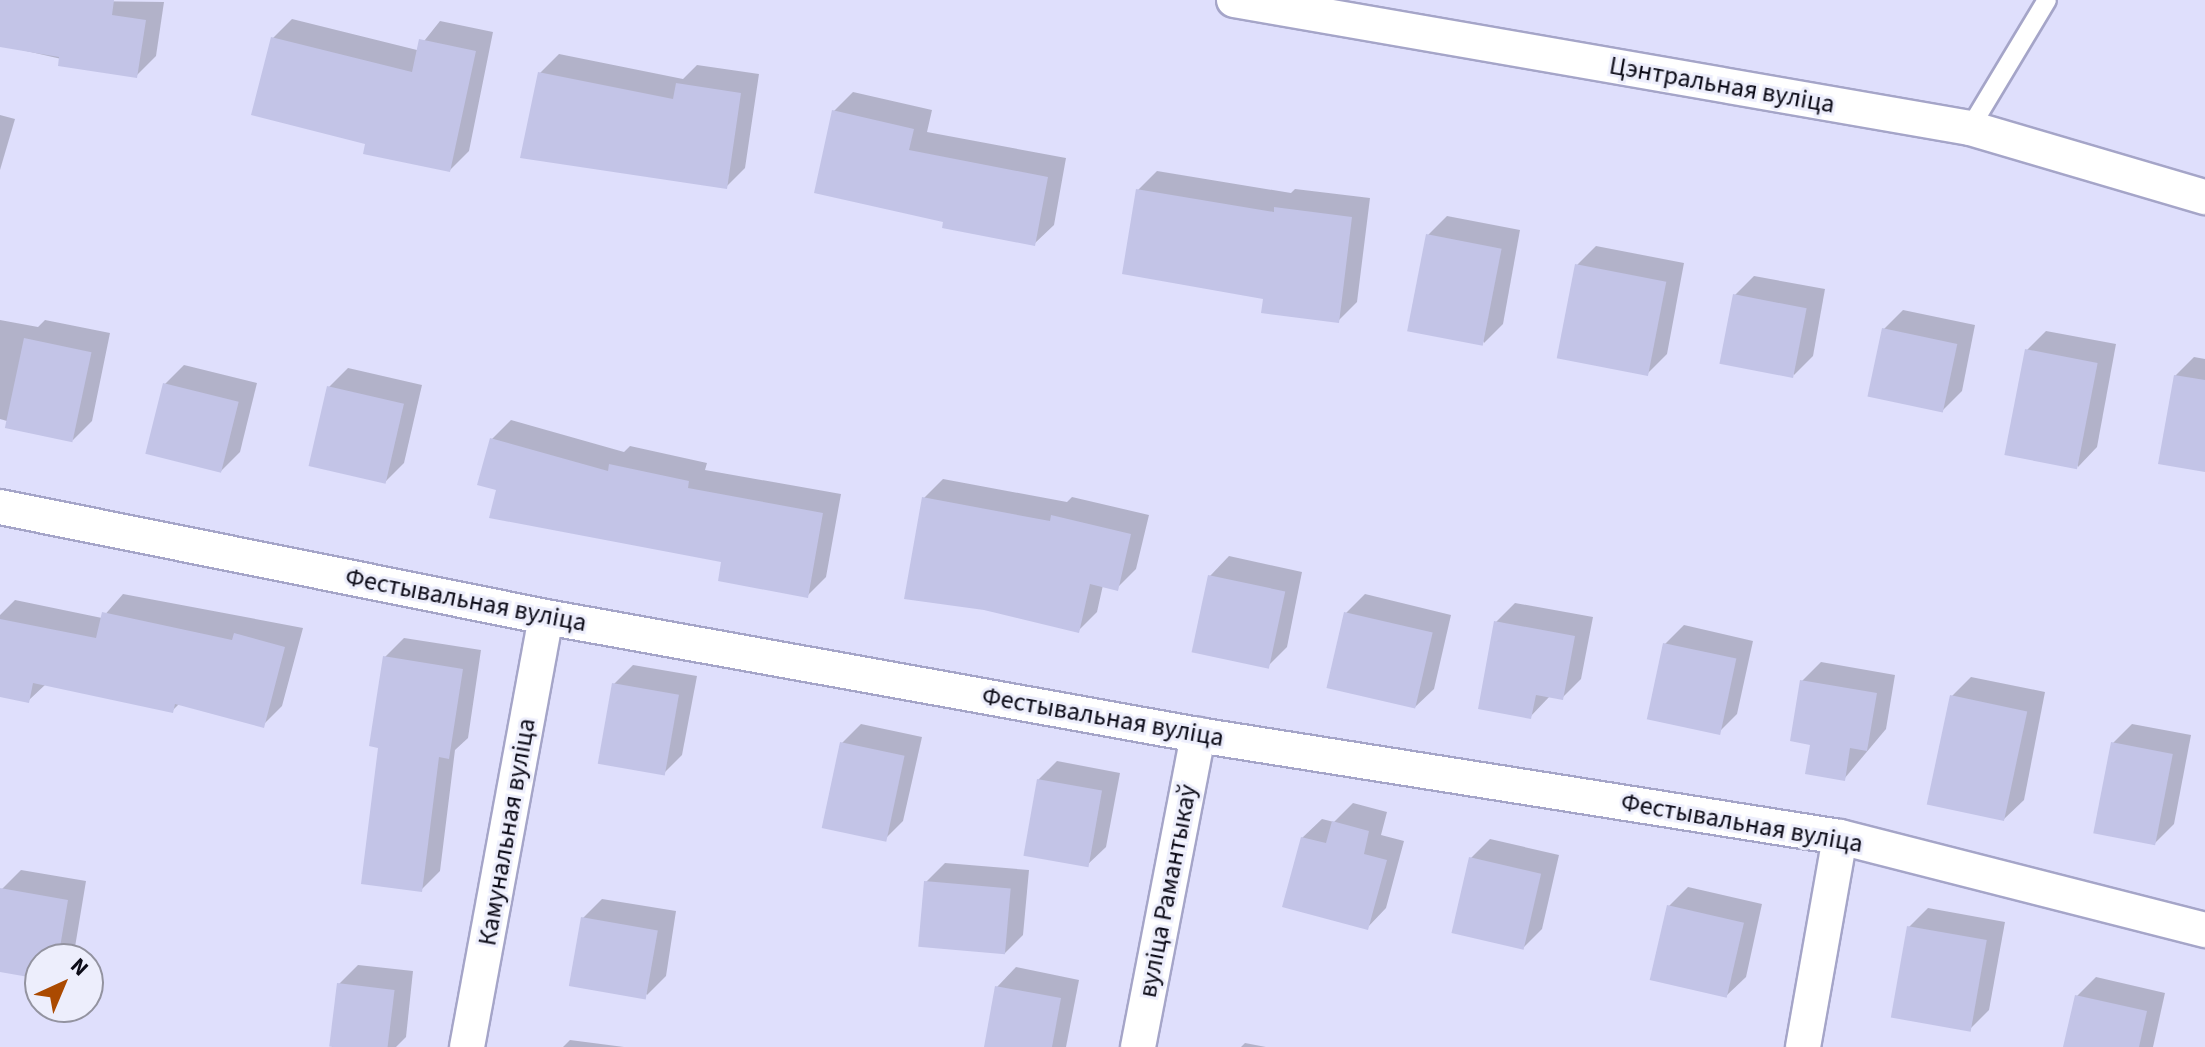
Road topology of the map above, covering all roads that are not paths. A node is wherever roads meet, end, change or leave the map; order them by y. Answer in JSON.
{"nodes":[{"id":1,"x":1234,"y":0,"type":"edge"},
{"id":2,"x":2047,"y":0,"type":"edge"},
{"id":3,"x":1970,"y":128,"type":"junction"},
{"id":4,"x":2205,"y":197,"type":"edge"},
{"id":5,"x":0,"y":507,"type":"edge"},
{"id":6,"x":546,"y":617,"type":"junction"},
{"id":7,"x":1198,"y":735,"type":"junction"},
{"id":8,"x":1840,"y":837,"type":"junction"},
{"id":9,"x":2205,"y":930,"type":"edge"},
{"id":10,"x":467,"y":1047,"type":"edge"},
{"id":11,"x":1138,"y":1047,"type":"edge"},
{"id":12,"x":1803,"y":1047,"type":"edge"}],
"edges":[{"from":1,"to":3,"type":"street","name":"Цэнтральная вуліца"},
{"from":2,"to":3,"type":"lane"},
{"from":3,"to":4,"type":"street","name":"Цэнтральная вуліца"},
{"from":5,"to":6,"type":"street","name":"Фестывальная вуліца"},
{"from":6,"to":7,"type":"street","name":"Фестывальная вуліца"},
{"from":6,"to":10,"type":"street","name":"Камунальная вуліца"},
{"from":7,"to":8,"type":"street","name":"Фестывальная вуліца"},
{"from":7,"to":11,"type":"street","name":"вуліца Рамантыкаў"},
{"from":8,"to":9,"type":"street","name":"Фестывальная вуліца"},
{"from":8,"to":12,"type":"street"}]}
